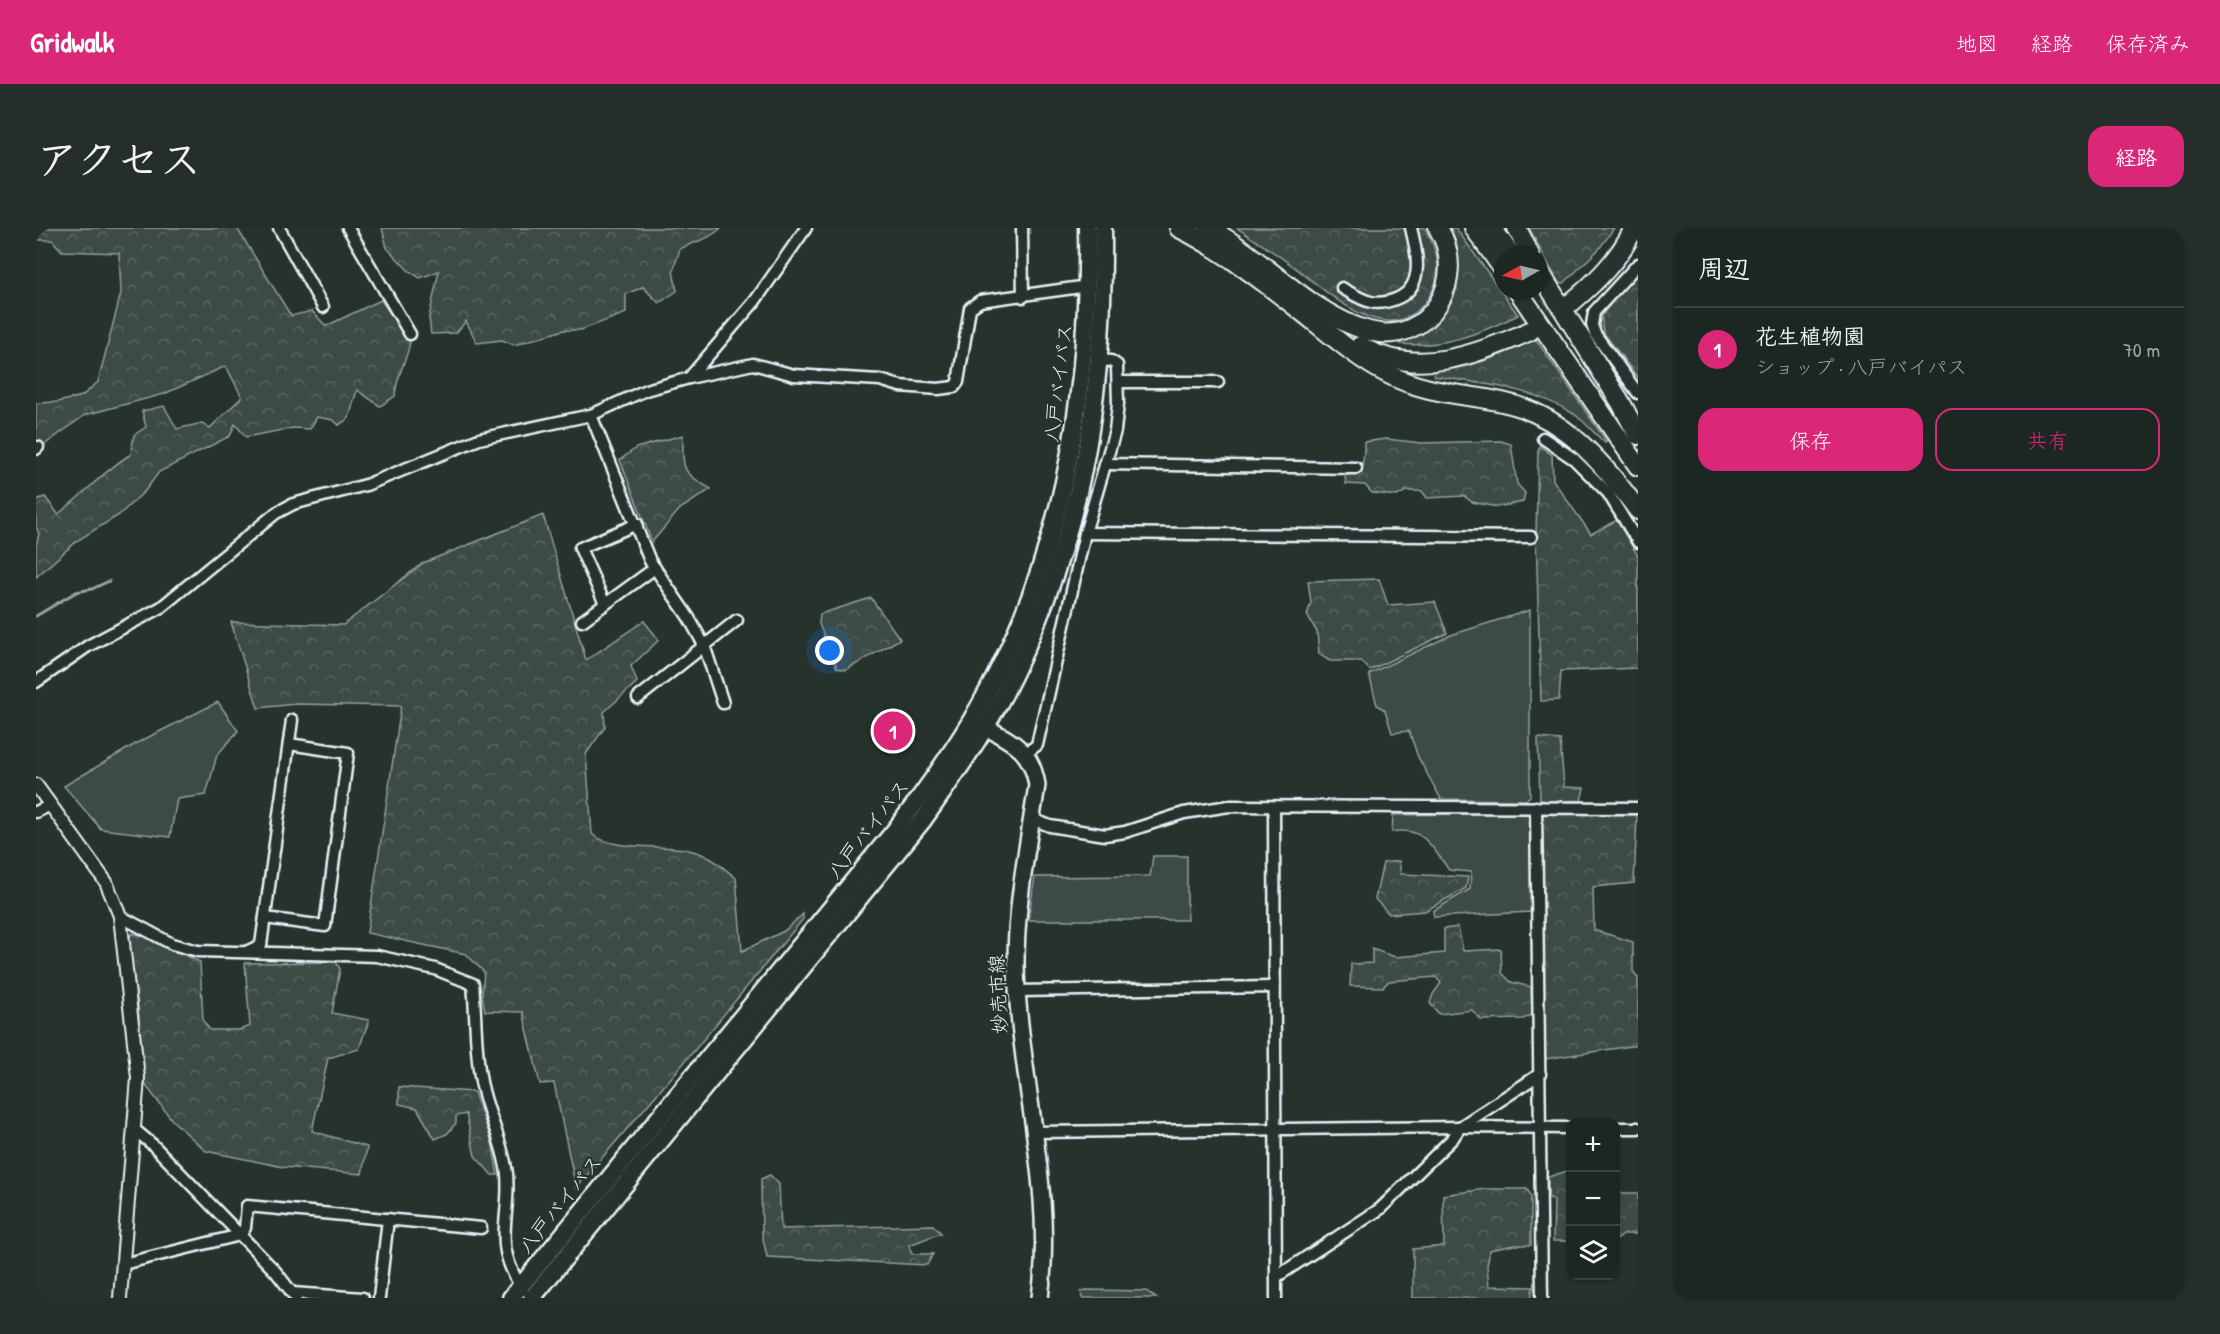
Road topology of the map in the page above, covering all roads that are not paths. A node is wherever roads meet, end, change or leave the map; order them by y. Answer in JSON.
{"nodes":[{"id":1,"x":279,"y":228,"type":"edge"},
{"id":2,"x":348,"y":228,"type":"edge"},
{"id":3,"x":806,"y":228,"type":"edge"},
{"id":4,"x":1022,"y":228,"type":"edge"},
{"id":5,"x":1087,"y":228,"type":"edge"},
{"id":6,"x":1103,"y":228,"type":"edge"},
{"id":7,"x":1179,"y":228,"type":"edge"},
{"id":8,"x":1208,"y":228,"type":"edge"},
{"id":9,"x":1410,"y":228,"type":"edge"},
{"id":10,"x":1438,"y":228,"type":"edge"},
{"id":11,"x":1474,"y":228,"type":"edge"},
{"id":12,"x":1492,"y":228,"type":"edge"},
{"id":13,"x":1517,"y":228,"type":"edge"},
{"id":14,"x":1624,"y":228,"type":"edge"},
{"id":15,"x":1634,"y":228,"type":"edge"},
{"id":16,"x":1505,"y":246,"type":"edge"},
{"id":17,"x":1526,"y":246,"type":"edge"},
{"id":18,"x":1494,"y":256,"type":"edge"},
{"id":19,"x":1638,"y":264,"type":"edge"},
{"id":20,"x":1548,"y":285,"type":"edge"},
{"id":21,"x":1088,"y":286,"type":"junction"},
{"id":22,"x":1342,"y":288,"type":"dead end"},
{"id":23,"x":1023,"y":297,"type":"junction"},
{"id":24,"x":1523,"y":300,"type":"edge"},
{"id":25,"x":1537,"y":300,"type":"edge"},
{"id":26,"x":1314,"y":304,"type":"junction"},
{"id":27,"x":323,"y":307,"type":"dead end"},
{"id":28,"x":1296,"y":307,"type":"junction"},
{"id":29,"x":1538,"y":324,"type":"junction"},
{"id":30,"x":410,"y":334,"type":"dead end"},
{"id":31,"x":1101,"y":360,"type":"junction"},
{"id":32,"x":688,"y":378,"type":"junction"},
{"id":33,"x":1118,"y":382,"type":"junction"},
{"id":34,"x":1218,"y":382,"type":"dead end"},
{"id":35,"x":1638,"y":393,"type":"edge"},
{"id":36,"x":591,"y":415,"type":"junction"},
{"id":37,"x":1638,"y":437,"type":"edge"},
{"id":38,"x":1543,"y":438,"type":"dead end"},
{"id":39,"x":1105,"y":464,"type":"junction"},
{"id":40,"x":1638,"y":466,"type":"edge"},
{"id":41,"x":1356,"y":468,"type":"dead end"},
{"id":42,"x":1638,"y":510,"type":"edge"},
{"id":43,"x":637,"y":524,"type":"junction"},
{"id":44,"x":1085,"y":533,"type":"junction"},
{"id":45,"x":1531,"y":537,"type":"dead end"},
{"id":46,"x":1638,"y":542,"type":"edge"},
{"id":47,"x":655,"y":568,"type":"junction"},
{"id":48,"x":605,"y":604,"type":"junction"},
{"id":49,"x":737,"y":620,"type":"dead end"},
{"id":50,"x":582,"y":621,"type":"dead end"},
{"id":51,"x":704,"y":645,"type":"junction"},
{"id":52,"x":36,"y":682,"type":"edge"},
{"id":53,"x":638,"y":698,"type":"dead end"},
{"id":54,"x":723,"y":703,"type":"dead end"},
{"id":55,"x":292,"y":720,"type":"dead end"},
{"id":56,"x":978,"y":723,"type":"junction"},
{"id":57,"x":289,"y":744,"type":"junction"},
{"id":58,"x":1025,"y":754,"type":"junction"},
{"id":59,"x":36,"y":785,"type":"edge"},
{"id":60,"x":51,"y":805,"type":"junction"},
{"id":61,"x":1274,"y":807,"type":"junction"},
{"id":62,"x":1536,"y":807,"type":"junction"},
{"id":63,"x":1638,"y":808,"type":"edge"},
{"id":64,"x":36,"y":812,"type":"edge"},
{"id":65,"x":1032,"y":819,"type":"junction"},
{"id":66,"x":120,"y":916,"type":"junction"},
{"id":67,"x":265,"y":918,"type":"junction"},
{"id":68,"x":245,"y":953,"type":"junction"},
{"id":69,"x":1274,"y":987,"type":"junction"},
{"id":70,"x":1017,"y":991,"type":"junction"},
{"id":71,"x":1540,"y":1074,"type":"junction"},
{"id":72,"x":1460,"y":1127,"type":"junction"},
{"id":73,"x":1540,"y":1128,"type":"junction"},
{"id":74,"x":1566,"y":1128,"type":"edge"},
{"id":75,"x":1620,"y":1128,"type":"edge"},
{"id":76,"x":1638,"y":1128,"type":"edge"},
{"id":77,"x":1275,"y":1129,"type":"junction"},
{"id":78,"x":135,"y":1130,"type":"junction"},
{"id":79,"x":1035,"y":1132,"type":"junction"},
{"id":80,"x":388,"y":1219,"type":"junction"},
{"id":81,"x":481,"y":1228,"type":"dead end"},
{"id":82,"x":240,"y":1235,"type":"junction"},
{"id":83,"x":123,"y":1264,"type":"junction"},
{"id":84,"x":1276,"y":1277,"type":"junction"},
{"id":85,"x":294,"y":1295,"type":"edge"},
{"id":86,"x":523,"y":1295,"type":"edge"},
{"id":87,"x":120,"y":1298,"type":"edge"},
{"id":88,"x":363,"y":1298,"type":"edge"},
{"id":89,"x":379,"y":1298,"type":"edge"},
{"id":90,"x":1040,"y":1298,"type":"edge"},
{"id":91,"x":1276,"y":1298,"type":"edge"},
{"id":92,"x":1542,"y":1298,"type":"edge"}],
"edges":[{"from":1,"to":27,"type":"street"},
{"from":2,"to":30,"type":"street"},
{"from":3,"to":32,"type":"street"},
{"from":4,"to":23,"type":"street"},
{"from":5,"to":21,"type":"highway","name":"八戸バイパス"},
{"from":6,"to":31,"type":"highway","name":"八戸バイパス"},
{"from":7,"to":28,"type":"highway"},
{"from":8,"to":26,"type":"highway"},
{"from":9,"to":22,"type":"street"},
{"from":10,"to":26,"type":"highway"},
{"from":11,"to":18,"type":"highway"},
{"from":12,"to":16,"type":"highway"},
{"from":13,"to":17,"type":"highway"},
{"from":14,"to":15,"type":"highway"},
{"from":19,"to":35,"type":"street"},
{"from":20,"to":37,"type":"highway"},
{"from":21,"to":23,"type":"street"},
{"from":21,"to":56,"type":"highway","name":"八戸バイパス"},
{"from":23,"to":32,"type":"street"},
{"from":24,"to":29,"type":"highway"},
{"from":25,"to":29,"type":"highway"},
{"from":26,"to":29,"type":"highway"},
{"from":28,"to":29,"type":"highway"},
{"from":28,"to":42,"type":"highway"},
{"from":29,"to":37,"type":"highway"},
{"from":29,"to":40,"type":"highway"},
{"from":31,"to":33,"type":"street"},
{"from":31,"to":56,"type":"highway","name":"八戸バイパス"},
{"from":32,"to":36,"type":"street"},
{"from":33,"to":34,"type":"street"},
{"from":33,"to":39,"type":"street"},
{"from":36,"to":43,"type":"street"},
{"from":36,"to":52,"type":"street"},
{"from":38,"to":46,"type":"street"},
{"from":39,"to":41,"type":"street"},
{"from":39,"to":44,"type":"street"},
{"from":43,"to":47,"type":"street"},
{"from":43,"to":48,"type":"street"},
{"from":44,"to":45,"type":"street"},
{"from":44,"to":58,"type":"street"},
{"from":47,"to":48,"type":"street"},
{"from":47,"to":51,"type":"street"},
{"from":48,"to":50,"type":"street"},
{"from":49,"to":51,"type":"street"},
{"from":51,"to":53,"type":"street"},
{"from":51,"to":54,"type":"street"},
{"from":55,"to":57,"type":"street"},
{"from":56,"to":58,"type":"main road"},
{"from":56,"to":86,"type":"highway","name":"八戸バイパス"},
{"from":57,"to":67,"type":"street"},
{"from":57,"to":67,"type":"street"},
{"from":58,"to":65,"type":"main road","name":"妙売市線"},
{"from":59,"to":60,"type":"street"},
{"from":60,"to":64,"type":"street"},
{"from":60,"to":66,"type":"street"},
{"from":61,"to":62,"type":"street"},
{"from":61,"to":65,"type":"street"},
{"from":61,"to":69,"type":"street"},
{"from":62,"to":63,"type":"street"},
{"from":62,"to":71,"type":"street"},
{"from":65,"to":70,"type":"main road","name":"妙売市線"},
{"from":66,"to":68,"type":"street"},
{"from":66,"to":78,"type":"street"},
{"from":67,"to":68,"type":"street"},
{"from":68,"to":86,"type":"street"},
{"from":69,"to":70,"type":"street"},
{"from":69,"to":77,"type":"street"},
{"from":70,"to":79,"type":"main road","name":"妙売市線"},
{"from":71,"to":72,"type":"street"},
{"from":71,"to":73,"type":"street"},
{"from":72,"to":73,"type":"street"},
{"from":72,"to":77,"type":"street"},
{"from":72,"to":84,"type":"street"},
{"from":73,"to":74,"type":"street"},
{"from":73,"to":92,"type":"street"},
{"from":75,"to":76,"type":"street"},
{"from":77,"to":79,"type":"street"},
{"from":77,"to":84,"type":"street"},
{"from":78,"to":82,"type":"street"},
{"from":78,"to":83,"type":"street"},
{"from":79,"to":90,"type":"main road","name":"妙売市線"},
{"from":80,"to":81,"type":"street"},
{"from":80,"to":82,"type":"street"},
{"from":80,"to":89,"type":"street"},
{"from":82,"to":83,"type":"street"},
{"from":82,"to":85,"type":"street"},
{"from":83,"to":87,"type":"street"},
{"from":84,"to":91,"type":"street"},
{"from":85,"to":88,"type":"street"}]}
